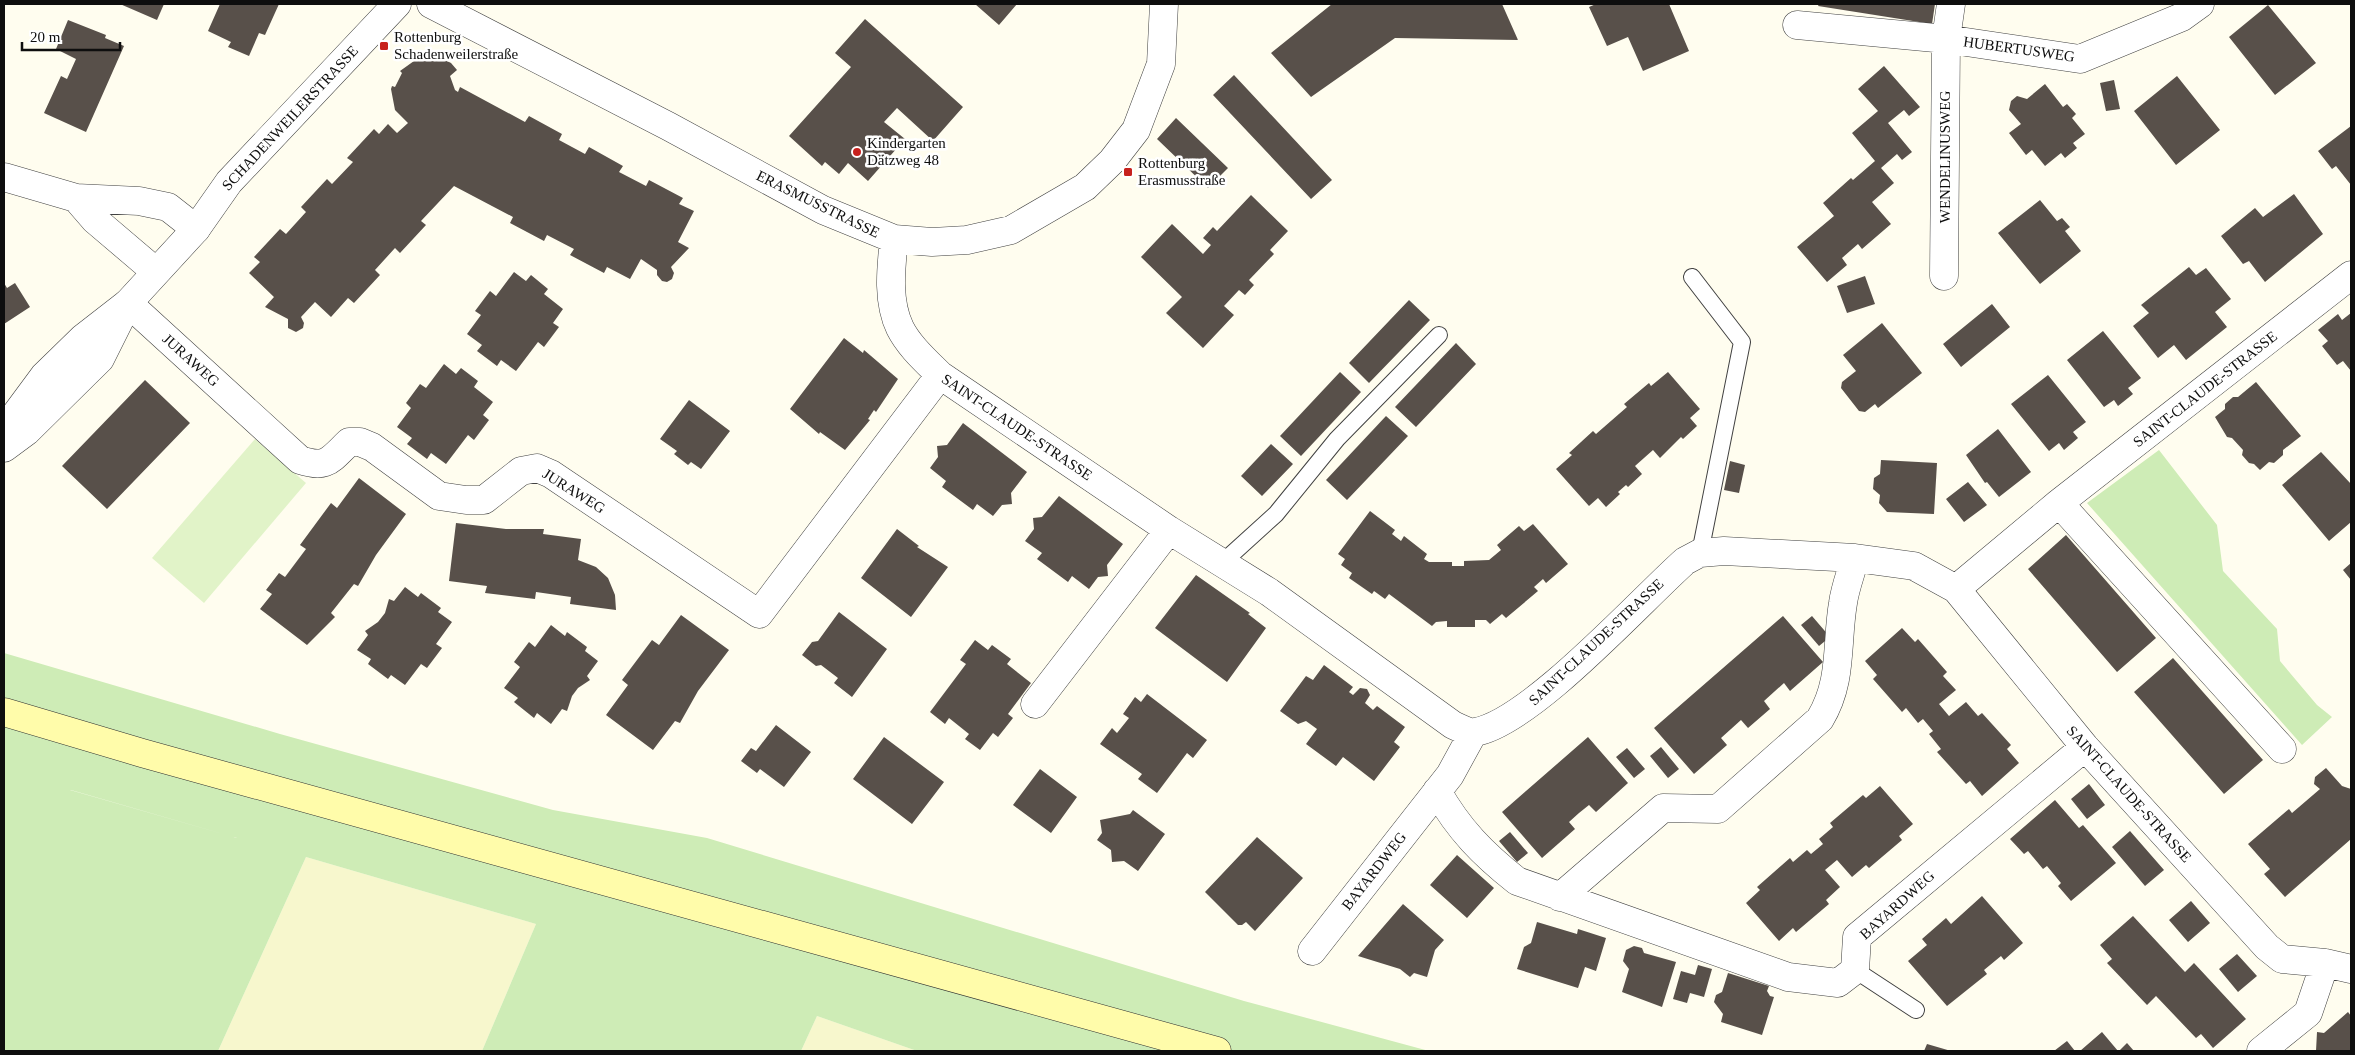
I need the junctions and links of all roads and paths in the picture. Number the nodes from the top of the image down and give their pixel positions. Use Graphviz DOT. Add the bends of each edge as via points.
graph roads {
  1 [pos="397,4"];
  2 [pos="431,4"];
  3 [pos="1164,4"];
  4 [pos="1951,4"];
  5 [pos="2200,4"];
  6 [pos="1797,25"];
  7 [pos="1946,39"];
  8 [pos="4,177"];
  9 [pos="76,198"];
  10 [pos="196,229"];
  11 [pos="894,240"];
  12 [pos="155,271"];
  13 [pos="2351,275"];
  14 [pos="1692,276"];
  15 [pos="1944,276"];
  16 [pos="128,303"];
  17 [pos="1440,335"];
  18 [pos="940,376"];
  19 [pos="4,430"];
  20 [pos="4,448"];
  21 [pos="2059,503"];
  22 [pos="1169,530"];
  23 [pos="1700,553"];
  24 [pos="1855,558"];
  25 [pos="1222,562"];
  26 [pos="1956,589"];
  27 [pos="1035,704"];
  28 [pos="4,712"];
  29 [pos="1473,733"];
  30 [pos="2085,747"];
  31 [pos="2282,749"];
  32 [pos="1437,792"];
  33 [pos="1560,897"];
  34 [pos="1312,951"];
  35 [pos="2338,966"];
  36 [pos="1855,970"];
  37 [pos="1916,1010"];
  38 [pos="1217,1051"];
  39 [pos="2261,1051"];
  1 -- 10 [label="street, SCHADENWEILERSTRASSE" via="228,182"];
  2 -- 11 [label="street, ERASMUSSTRASSE" via="823,210"];
  3 -- 11 [label="street, ERASMUSSTRASSE" via="1161,64 1136,130 1112,161 1085,187 1011,230 968,240"];
  4 -- 7 [label="street, WENDELINUSWEG"];
  5 -- 7 [label="street, HUBERTUSWEG" via="2182,17 2080,59"];
  6 -- 7 [label="street"];
  7 -- 15 [label="street, WENDELINUSWEG"];
  8 -- 9 [label="street"];
  9 -- 10 [label="street" via="168,207"];
  9 -- 12 [label="street" via="95,220"];
  10 -- 12 [label="street, SCHADENWEILERSTRASSE"];
  11 -- 18 [label="street, SAINT-CLAUDE-STRASSE" via="892,300 900,327 913,347"];
  12 -- 16 [label="street, SCHADENWEILERSTRASSE"];
  13 -- 21 [label="street, SAINT-CLAUDE-STRASSE"];
  14 -- 23 [label="lane" via="1742,342"];
  16 -- 18 [label="street, JURAWEG" via="300,460 316,465 328,462 349,442 360,442 372,447 439,496 466,500 484,500 521,471 537,468 759,614"];
  16 -- 19 [label="street, SCHADENWEILERSTRASSE" via="83,338 44,376"];
  16 -- 20 [label="street, SCHADENWEILERSTRASSE" via="100,359 27,431"];
  17 -- 25 [label="lane" via="1337,439 1276,514"];
  18 -- 22 [label="street, SAINT-CLAUDE-STRASSE"];
  21 -- 26 [label="street, SAINT-CLAUDE-STRASSE"];
  21 -- 31 [label="street"];
  22 -- 25 [label="street, SAINT-CLAUDE-STRASSE"];
  22 -- 27 [label="street"];
  23 -- 24 [label="street, SAINT-CLAUDE-STRASSE" via="1767,552"];
  23 -- 29 [label="street, SAINT-CLAUDE-STRASSE" via="1685,561 1519,713"];
  24 -- 26 [label="street, SAINT-CLAUDE-STRASSE" via="1914,566"];
  24 -- 33 [label="street" via="1843,603 1831,701 1820,719 1718,808 1664,808"];
  25 -- 29 [label="street, SAINT-CLAUDE-STRASSE" via="1454,725"];
  26 -- 30 [label="street, SAINT-CLAUDE-STRASSE"];
  28 -- 38 [label="main road"];
  29 -- 32 [label="street, BAYARDWEG"];
  30 -- 35 [label="street, SAINT-CLAUDE-STRASSE" via="2267,947 2282,959"];
  30 -- 36 [label="street, BAYARDWEG" via="1857,937"];
  32 -- 33 [label="street" via="1452,818 1484,854 1517,881"];
  32 -- 34 [label="street, BAYARDWEG"];
  33 -- 36 [label="street" via="1788,977 1838,982"];
  35 -- 39 [label="street, SAINT-CLAUDE-STRASSE" via="2308,1013"];
  36 -- 37 [label="lane"];
}
